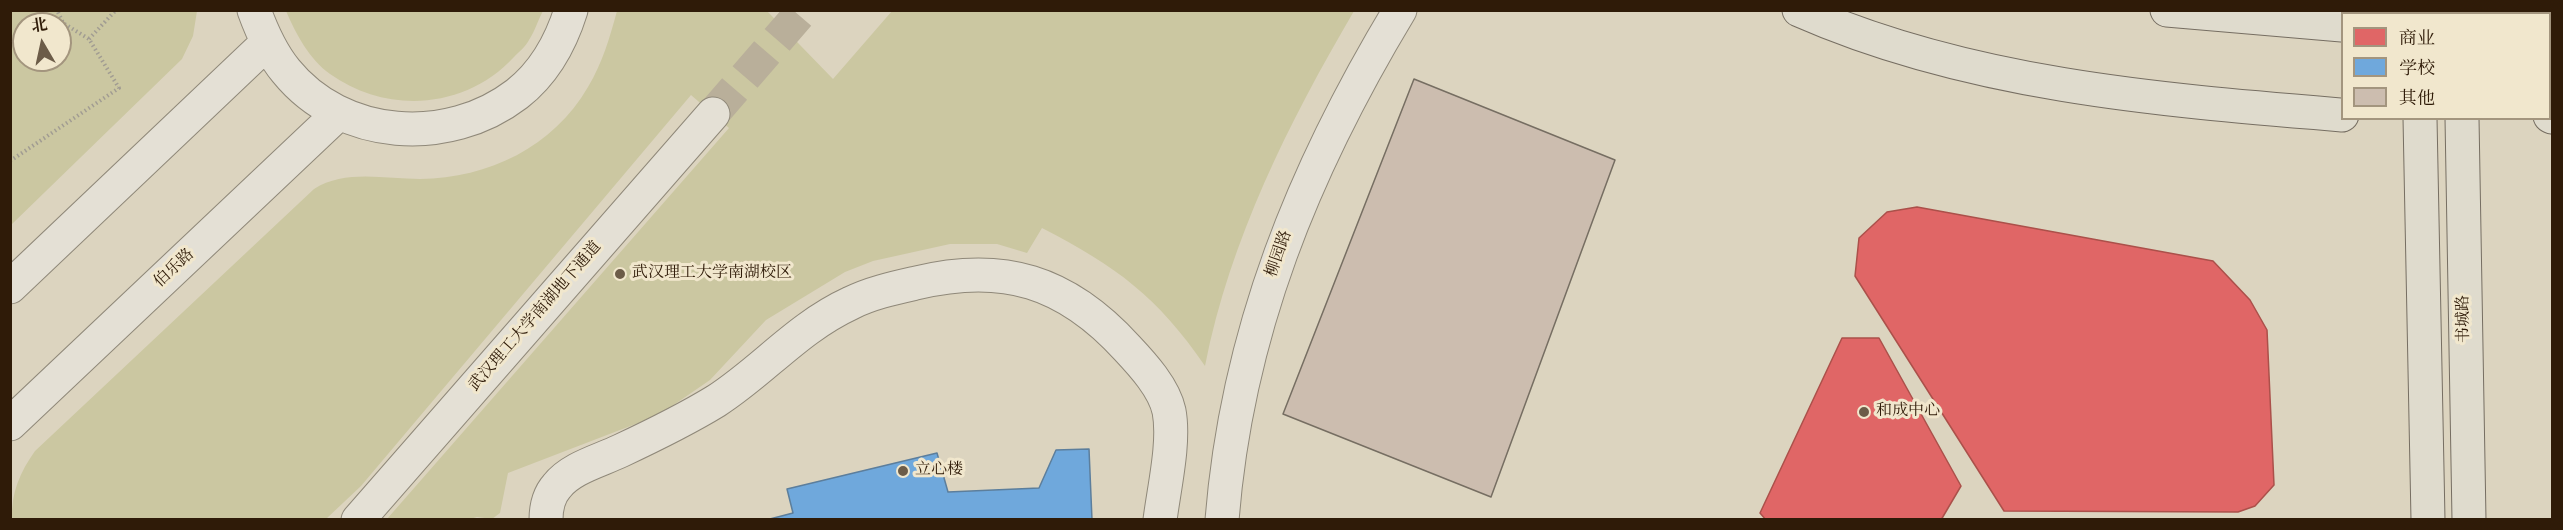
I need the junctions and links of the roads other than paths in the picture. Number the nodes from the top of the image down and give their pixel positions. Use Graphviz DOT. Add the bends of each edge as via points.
graph roads {
  1 [pos="254,10"];
  2 [pos="571,10"];
  3 [pos="1400,10"];
  4 [pos="1798,10"];
  5 [pos="2167,10"];
  6 [pos="2341,25"];
  7 [pos="267,43"];
  8 [pos="339,113"];
  9 [pos="713,114"];
  10 [pos="2341,115"];
  11 [pos="2420,120"];
  12 [pos="2462,120"];
  13 [pos="10,287"];
  14 [pos="10,424"];
  15 [pos="546,513"];
  16 [pos="358,519"];
  17 [pos="1160,519"];
  18 [pos="1222,519"];
  19 [pos="2428,519"];
  20 [pos="2469,519"];
  1 -- 7 [label="street"];
  2 -- 8 [label="street" via="564,34 544,66 518,93 485,113 450,126 412,130 375,126"];
  3 -- 18 [label="street, 柳园路" via="1356,83 1292,218 1264,298 1235,418"];
  4 -- 10 [label="main road" via="1896,46 1992,71 2170,99"];
  5 -- 6 [label="main road"];
  7 -- 8 [label="street" via="310,95"];
  7 -- 13 [label="street"];
  8 -- 14 [label="street, 伯乐路"];
  9 -- 16 [label="street, 武汉理工大学南湖地下通道"];
  11 -- 19 [label="main road"];
  12 -- 20 [label="main road, 书城路"];
  15 -- 17 [label="street" via="552,493 566,477 718,400 815,321 885,290 938,277 979,274 1014,276 1062,294 1106,327 1140,363 1165,397 1169,412"];
}
